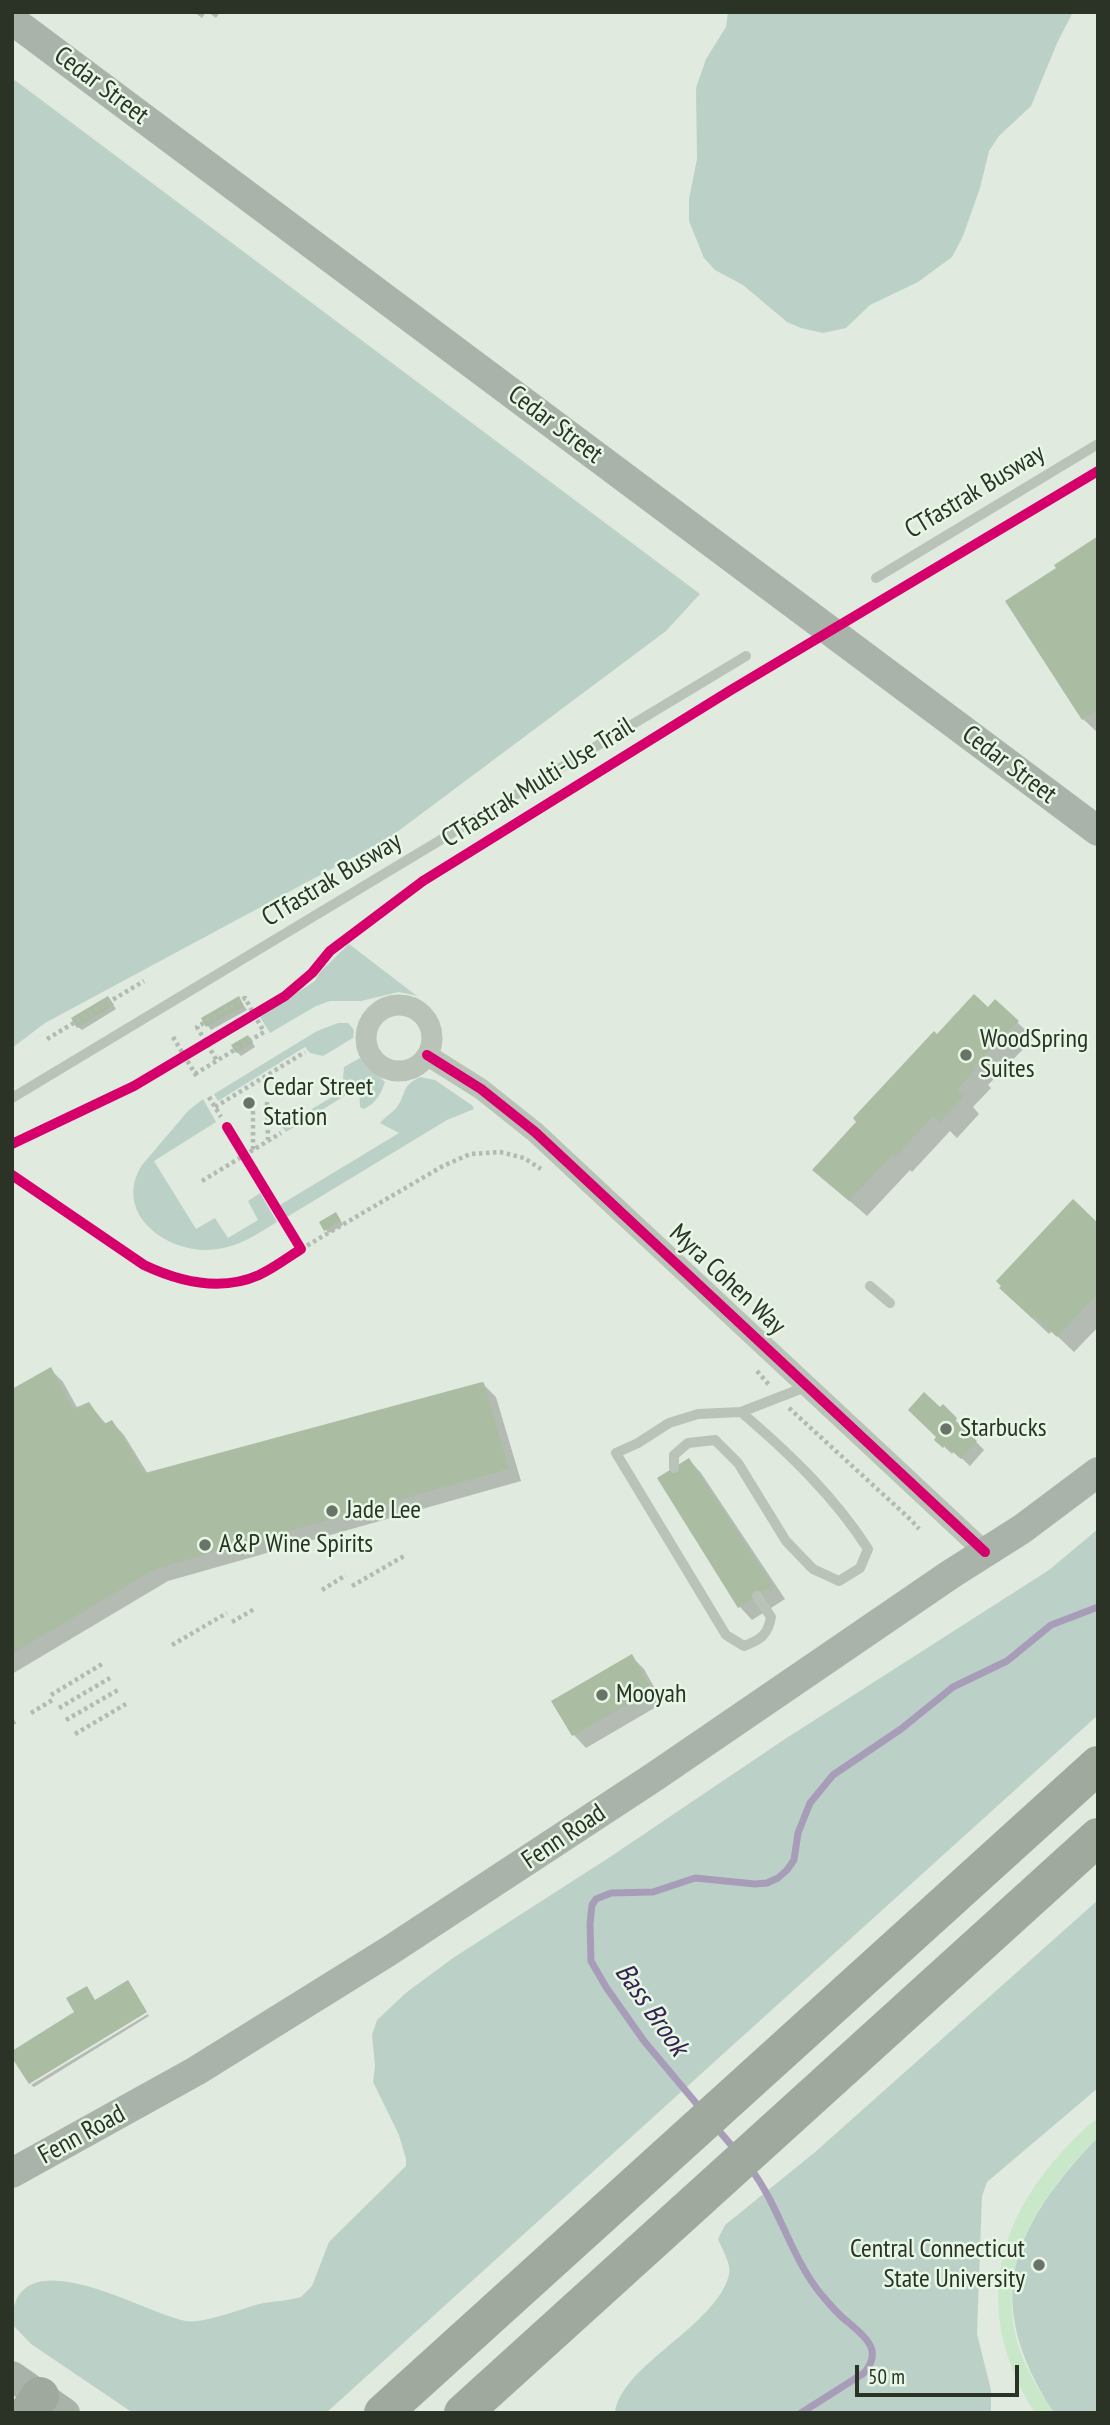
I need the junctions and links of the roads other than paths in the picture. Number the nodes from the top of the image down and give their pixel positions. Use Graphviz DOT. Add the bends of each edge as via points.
graph roads {
  1 [pos="12,20"];
  2 [pos="1098,444"];
  3 [pos="876,579"];
  4 [pos="746,656"];
  5 [pos="1098,831"];
  6 [pos="427,1055"];
  7 [pos="12,1098"];
  8 [pos="870,1286"];
  9 [pos="890,1303"];
  10 [pos="808,1386"];
  11 [pos="741,1412"];
  12 [pos="674,1468"];
  13 [pos="1098,1472"];
  14 [pos="985,1552"];
  15 [pos="757,1596"];
  16 [pos="1098,1765"];
  17 [pos="1098,1837"];
  18 [pos="12,2173"];
  19 [pos="383,2413"];
  20 [pos="463,2413"];
  1 -- 5 [label="main road, Cedar Street"];
  2 -- 3 [label="lane, CTfastrak Busway"];
  4 -- 7 [label="lane, CTfastrak Busway"];
  6 -- 10 [label="street, Myra Cohen Way" via="481,1089 535,1132"];
  8 -- 9 [label="lane"];
  10 -- 11 [label="lane"];
  10 -- 14 [label="street, Myra Cohen Way"];
  11 -- 12 [label="lane" via="816,1481 854,1527 868,1549 860,1568 839,1581 813,1569 786,1541 738,1463 715,1440 688,1443 674,1455"];
  11 -- 15 [label="lane" via="698,1414 669,1423 616,1453 726,1635 744,1646 760,1640 769,1629 771,1618"];
  13 -- 14 [label="main road, Fenn Road"];
  14 -- 18 [label="main road, Fenn Road" via="389,1951 196,2071"];
  16 -- 19 [label="highway"];
  17 -- 20 [label="highway"];
}
